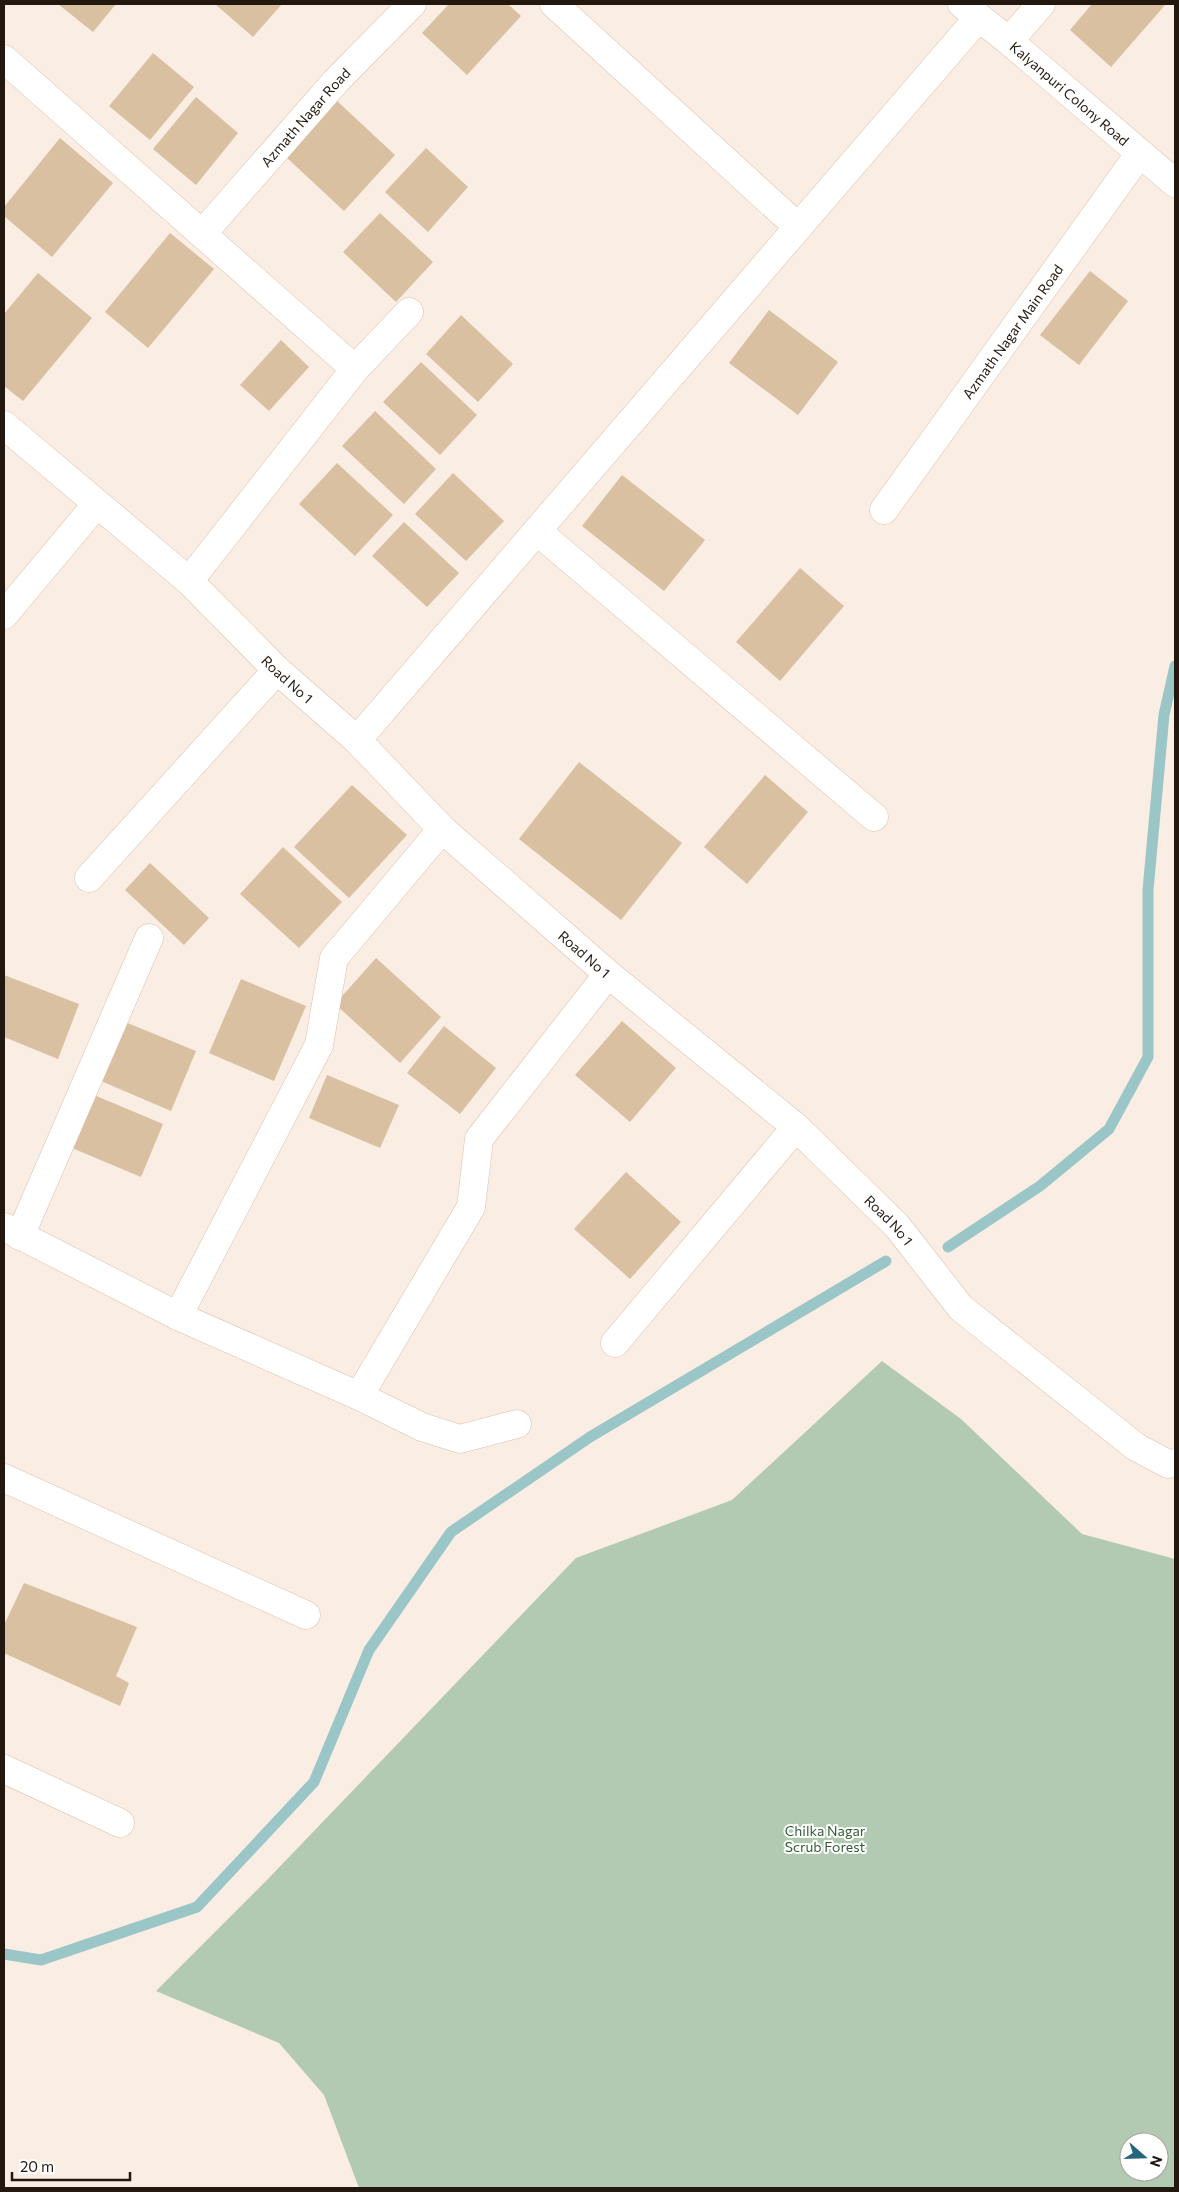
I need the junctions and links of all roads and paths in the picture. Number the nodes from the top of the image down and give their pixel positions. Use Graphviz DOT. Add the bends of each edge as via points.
graph roads {
  1 [pos="412,4"];
  2 [pos="554,4"];
  3 [pos="1041,4"];
  4 [pos="970,10"];
  5 [pos="1009,41"];
  6 [pos="4,59"];
  7 [pos="1140,153"];
  8 [pos="1175,184"];
  9 [pos="798,227"];
  10 [pos="202,234"];
  11 [pos="409,312"];
  12 [pos="355,369"];
  13 [pos="4,425"];
  14 [pos="96,505"];
  15 [pos="884,510"];
  16 [pos="537,531"];
  17 [pos="189,581"];
  18 [pos="4,615"];
  19 [pos="277,670"];
  20 [pos="358,740"];
  21 [pos="874,816"];
  22 [pos="442,829"];
  23 [pos="89,878"];
  24 [pos="149,938"];
  25 [pos="608,974"];
  26 [pos="796,1127"];
  27 [pos="12,1231"];
  28 [pos="178,1316"];
  29 [pos="615,1343"];
  30 [pos="359,1396"];
  31 [pos="517,1424"];
  32 [pos="1175,1463"];
  33 [pos="4,1478"];
  34 [pos="306,1615"];
  35 [pos="4,1769"];
  36 [pos="120,1823"];
  1 -- 10 [label="street, Azmath Nagar Road" via="336,81"];
  2 -- 9 [label="street"];
  3 -- 5 [label="street"];
  4 -- 5 [label="street, Kalyanpuri Colony Road"];
  4 -- 9 [label="street"];
  5 -- 7 [label="street, Kalyanpuri Colony Road"];
  6 -- 10 [label="street"];
  7 -- 8 [label="street, Kalyanpuri Colony Road"];
  7 -- 15 [label="street, Azmath Nagar Main Road"];
  9 -- 16 [label="street"];
  10 -- 12 [label="street"];
  11 -- 12 [label="street"];
  12 -- 17 [label="street"];
  13 -- 14 [label="street, Road No 1"];
  14 -- 17 [label="street, Road No 1"];
  14 -- 18 [label="street"];
  16 -- 20 [label="street"];
  16 -- 21 [label="street"];
  17 -- 19 [label="street, Road No 1"];
  19 -- 20 [label="street, Road No 1"];
  19 -- 23 [label="street"];
  20 -- 22 [label="street, Road No 1"];
  22 -- 25 [label="street, Road No 1"];
  22 -- 28 [label="street" via="334,958 319,1045"];
  24 -- 27 [label="street"];
  25 -- 26 [label="street, Road No 1"];
  25 -- 30 [label="street" via="479,1139 471,1207"];
  26 -- 29 [label="street"];
  26 -- 32 [label="street, Road No 1" via="897,1226 961,1308 1136,1447 1168,1464"];
  27 -- 28 [label="street"];
  28 -- 30 [label="street"];
  30 -- 31 [label="street" via="422,1427 460,1439"];
  33 -- 34 [label="street"];
  35 -- 36 [label="street"];
}
